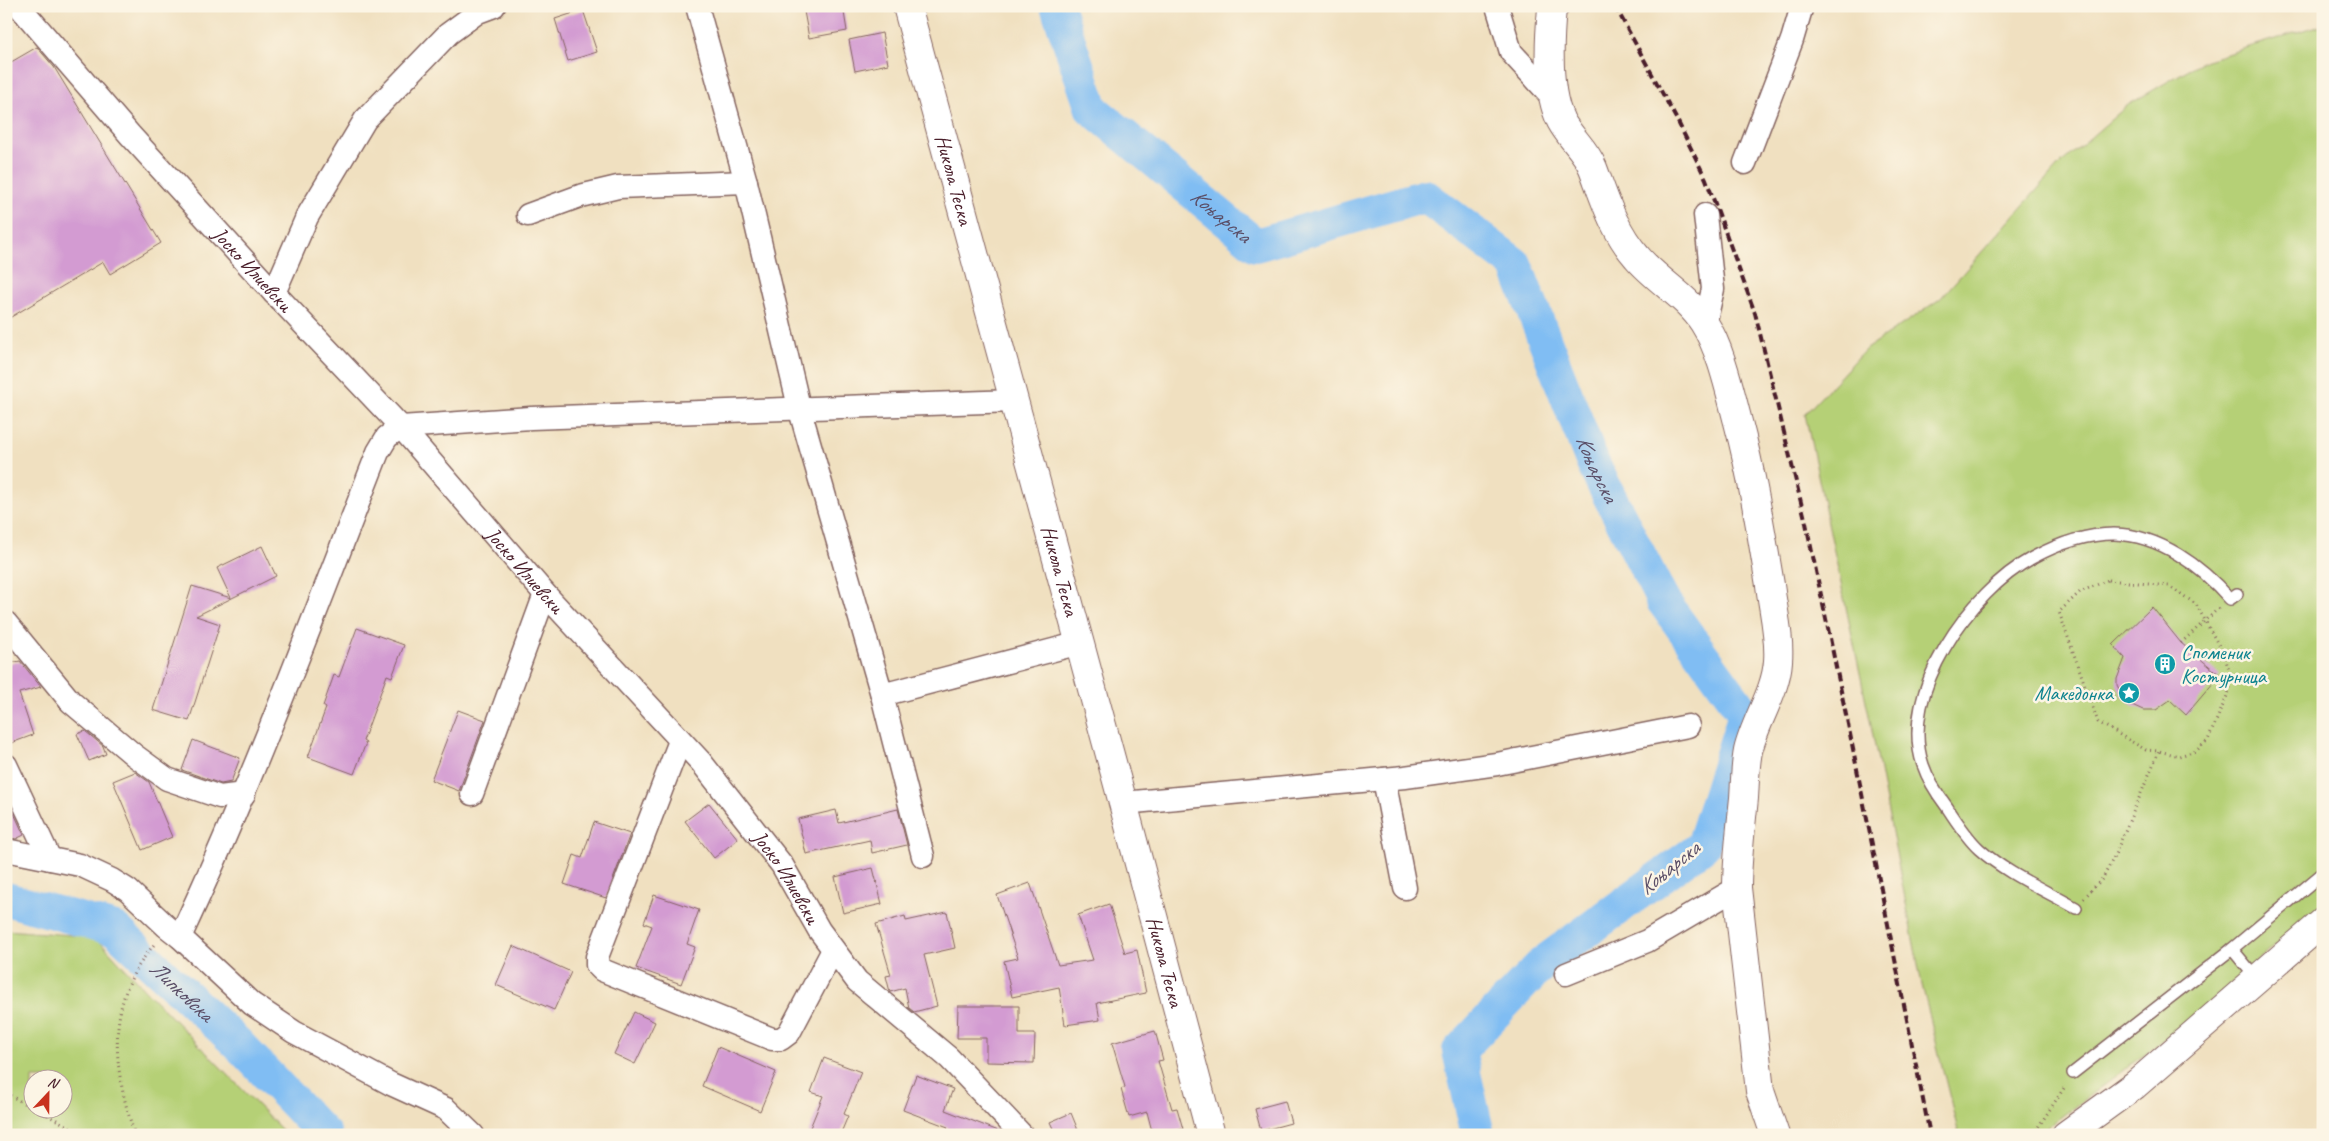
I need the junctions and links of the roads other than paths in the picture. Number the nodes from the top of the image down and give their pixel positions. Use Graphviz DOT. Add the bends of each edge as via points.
graph roads {
  1 [pos="19,6"];
  2 [pos="494,6"];
  3 [pos="697,6"];
  4 [pos="907,6"];
  5 [pos="1496,6"];
  6 [pos="1555,6"];
  7 [pos="1801,7"];
  8 [pos="1554,99"];
  9 [pos="1745,163"];
  10 [pos="746,182"];
  11 [pos="528,215"];
  12 [pos="1705,215"];
  13 [pos="274,293"];
  14 [pos="1705,324"];
  15 [pos="1014,401"];
  16 [pos="799,407"];
  17 [pos="401,427"];
  18 [pos="545,594"];
  19 [pos="2233,596"];
  20 [pos="6,623"];
  21 [pos="1080,644"];
  22 [pos="882,695"];
  23 [pos="1688,726"];
  24 [pos="680,741"];
  25 [pos="6,765"];
  26 [pos="1384,779"];
  27 [pos="244,794"];
  28 [pos="472,794"];
  29 [pos="1124,803"];
  30 [pos="6,850"];
  31 [pos="923,856"];
  32 [pos="50,859"];
  33 [pos="2323,873"];
  34 [pos="1405,888"];
  35 [pos="1737,888"];
  36 [pos="2076,908"];
  37 [pos="2323,922"];
  38 [pos="180,936"];
  39 [pos="2232,949"];
  40 [pos="833,950"];
  41 [pos="1566,974"];
  42 [pos="2257,979"];
  43 [pos="2074,1073"];
  44 [pos="473,1135"];
  45 [pos="1022,1135"];
  46 [pos="1211,1135"];
  47 [pos="1775,1135"];
  48 [pos="2066,1135"];
  1 -- 13 [label="street, Јоско Илиевски" via="130,135"];
  2 -- 13 [label="street" via="478,12 448,34 365,120 307,217"];
  3 -- 10 [label="street"];
  4 -- 15 [label="street, Никола Теска"];
  5 -- 8 [label="street" via="1511,52"];
  6 -- 8 [label="street" via="1552,8 1549,35"];
  7 -- 9 [label="street"];
  8 -- 14 [label="street" via="1562,121 1584,150 1603,200 1623,238 1652,274"];
  10 -- 11 [label="street" via="618,187 580,196"];
  10 -- 16 [label="street"];
  12 -- 14 [label="street" via="1712,289"];
  13 -- 17 [label="street, Јоско Илиевски"];
  14 -- 35 [label="street" via="1715,343 1738,423 1766,560 1778,659 1774,681 1748,751"];
  15 -- 16 [label="street"];
  15 -- 21 [label="street, Никола Теска"];
  16 -- 17 [label="street" via="477,420"];
  16 -- 22 [label="street"];
  17 -- 18 [label="street, Јоско Илиевски"];
  17 -- 27 [label="street" via="386,437 378,452"];
  18 -- 24 [label="street, Јоско Илиевски"];
  18 -- 28 [label="street"];
  19 -- 36 [label="lane" via="2196,566 2145,540 2115,534 2083,538 2031,558 2011,572 1981,601 1945,645 1920,707 1918,734 1922,764 1939,796 1978,848 2005,868"];
  20 -- 27 [label="street" via="71,702 167,780 220,797"];
  21 -- 22 [label="street"];
  21 -- 29 [label="street, Никола Теска"];
  22 -- 31 [label="street"];
  23 -- 26 [label="street" via="1497,764"];
  24 -- 40 [label="street, Јоско Илиевски" via="701,762 773,852"];
  24 -- 40 [label="street" via="597,957 597,965 602,970 772,1039 781,1039 788,1034"];
  25 -- 32 [label="street"];
  26 -- 29 [label="street"];
  26 -- 34 [label="street"];
  27 -- 38 [label="street"];
  29 -- 46 [label="street, Никола Теска"];
  30 -- 32 [label="street"];
  32 -- 38 [label="street" via="80,865 112,880"];
  33 -- 39 [label="lane"];
  35 -- 41 [label="street" via="1647,941"];
  35 -- 47 [label="street" via="1760,1091"];
  37 -- 42 [label="street"];
  38 -- 44 [label="street" via="252,1004 294,1032 391,1084 446,1109"];
  39 -- 42 [label="lane"];
  39 -- 43 [label="lane"];
  40 -- 45 [label="street, Јоско Илиевски" via="856,981 949,1058"];
  42 -- 48 [label="street" via="2134,1085"];
}
